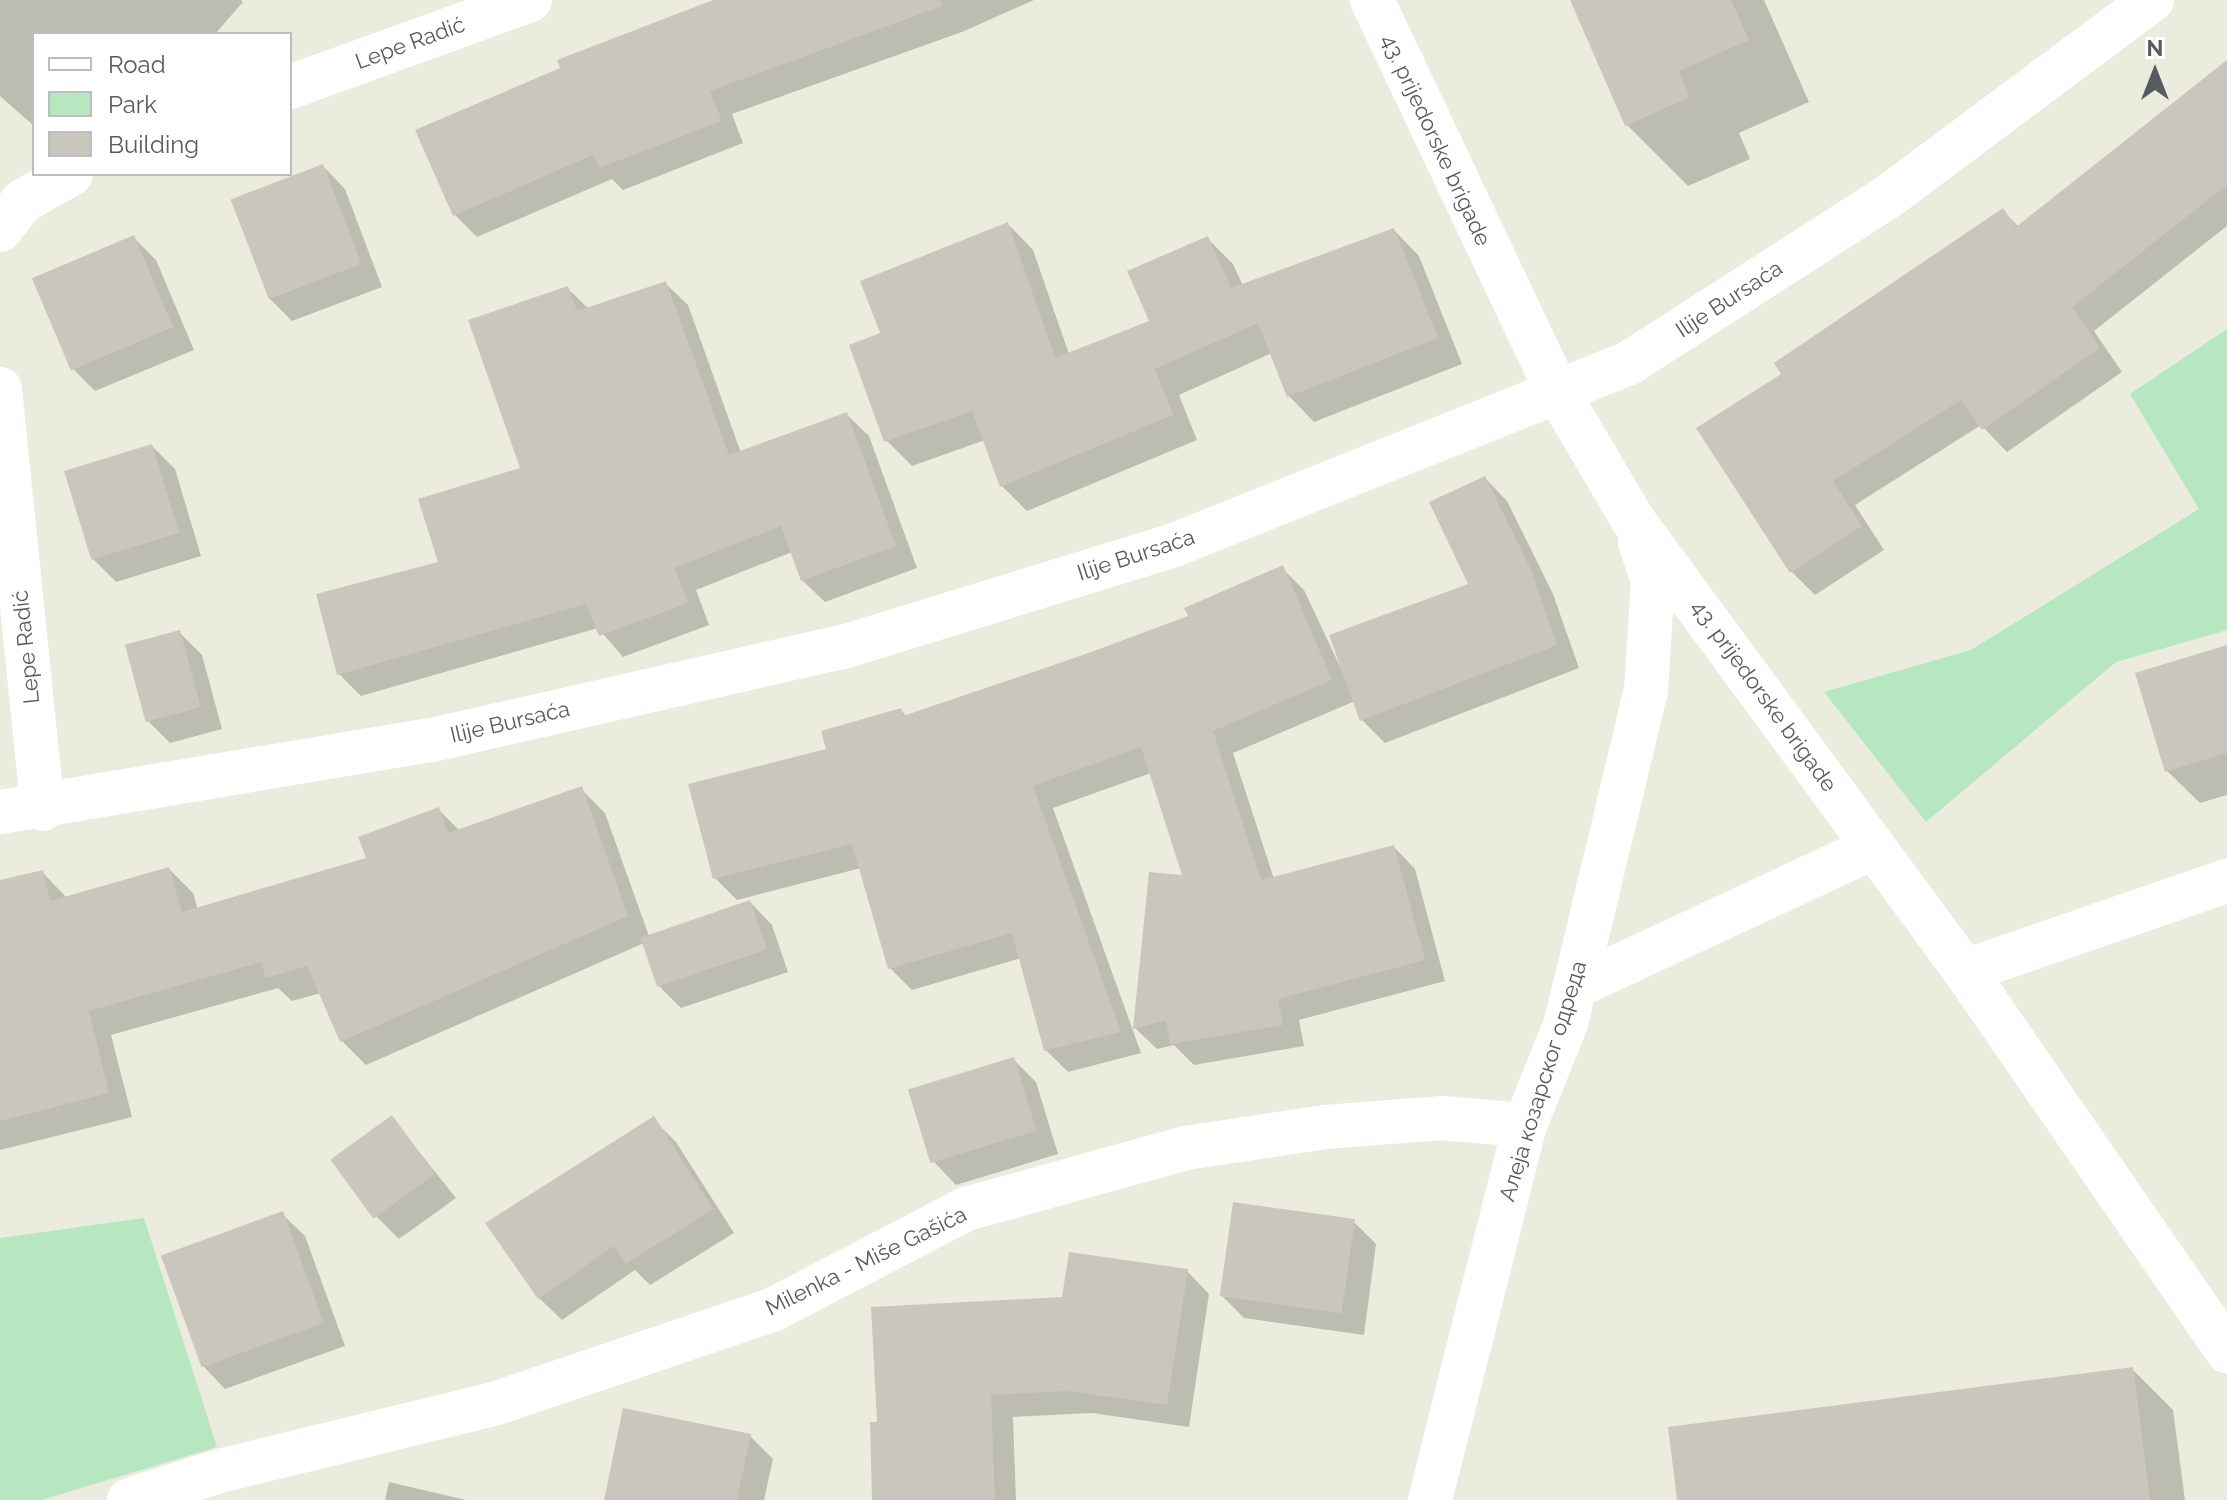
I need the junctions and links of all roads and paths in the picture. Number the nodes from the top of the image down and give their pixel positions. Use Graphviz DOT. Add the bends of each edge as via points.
graph roads {
  1 [pos="530,0"];
  2 [pos="1372,0"];
  3 [pos="2152,0"];
  4 [pos="292,86"];
  5 [pos="67,176"];
  6 [pos="0,230"];
  7 [pos="0,389"];
  8 [pos="1557,391"];
  9 [pos="1633,520"];
  10 [pos="43,809"];
  11 [pos="0,812"];
  12 [pos="1874,847"];
  13 [pos="2227,881"];
  14 [pos="1965,971"];
  15 [pos="1574,987"];
  16 [pos="1525,1125"];
  17 [pos="2227,1351"];
  18 [pos="129,1500"];
  19 [pos="1430,1500"];
  1 -- 4 [label="street, Lepe Radić"];
  2 -- 8 [label="street, 43. prijedorske brigade"];
  3 -- 8 [label="street, Ilije Bursaća" via="1889,196 1629,363"];
  5 -- 6 [label="street" via="23,201"];
  7 -- 10 [label="street, Lepe Radić"];
  8 -- 9 [label="street, 43. prijedorske brigade"];
  8 -- 10 [label="street, Ilije Bursaća" via="1174,545 843,647 432,740"];
  9 -- 12 [label="street, 43. prijedorske brigade"];
  9 -- 15 [label="street, Алеја козарског одреда" via="1653,581 1646,691"];
  10 -- 11 [label="street, Ilije Bursaća"];
  12 -- 14 [label="street, 43. prijedorske brigade"];
  12 -- 15 [label="street"];
  13 -- 14 [label="street"];
  14 -- 17 [label="street, 43. prijedorske brigade"];
  15 -- 16 [label="street, Алеја козарског одреда" via="1566,1023"];
  16 -- 18 [label="street, Milenka - Miše Gašića" via="1427,1119 1325,1127 1186,1148 966,1209 774,1309 497,1403 220,1471"];
  16 -- 19 [label="street, Алеја козарског одреда"];
}
